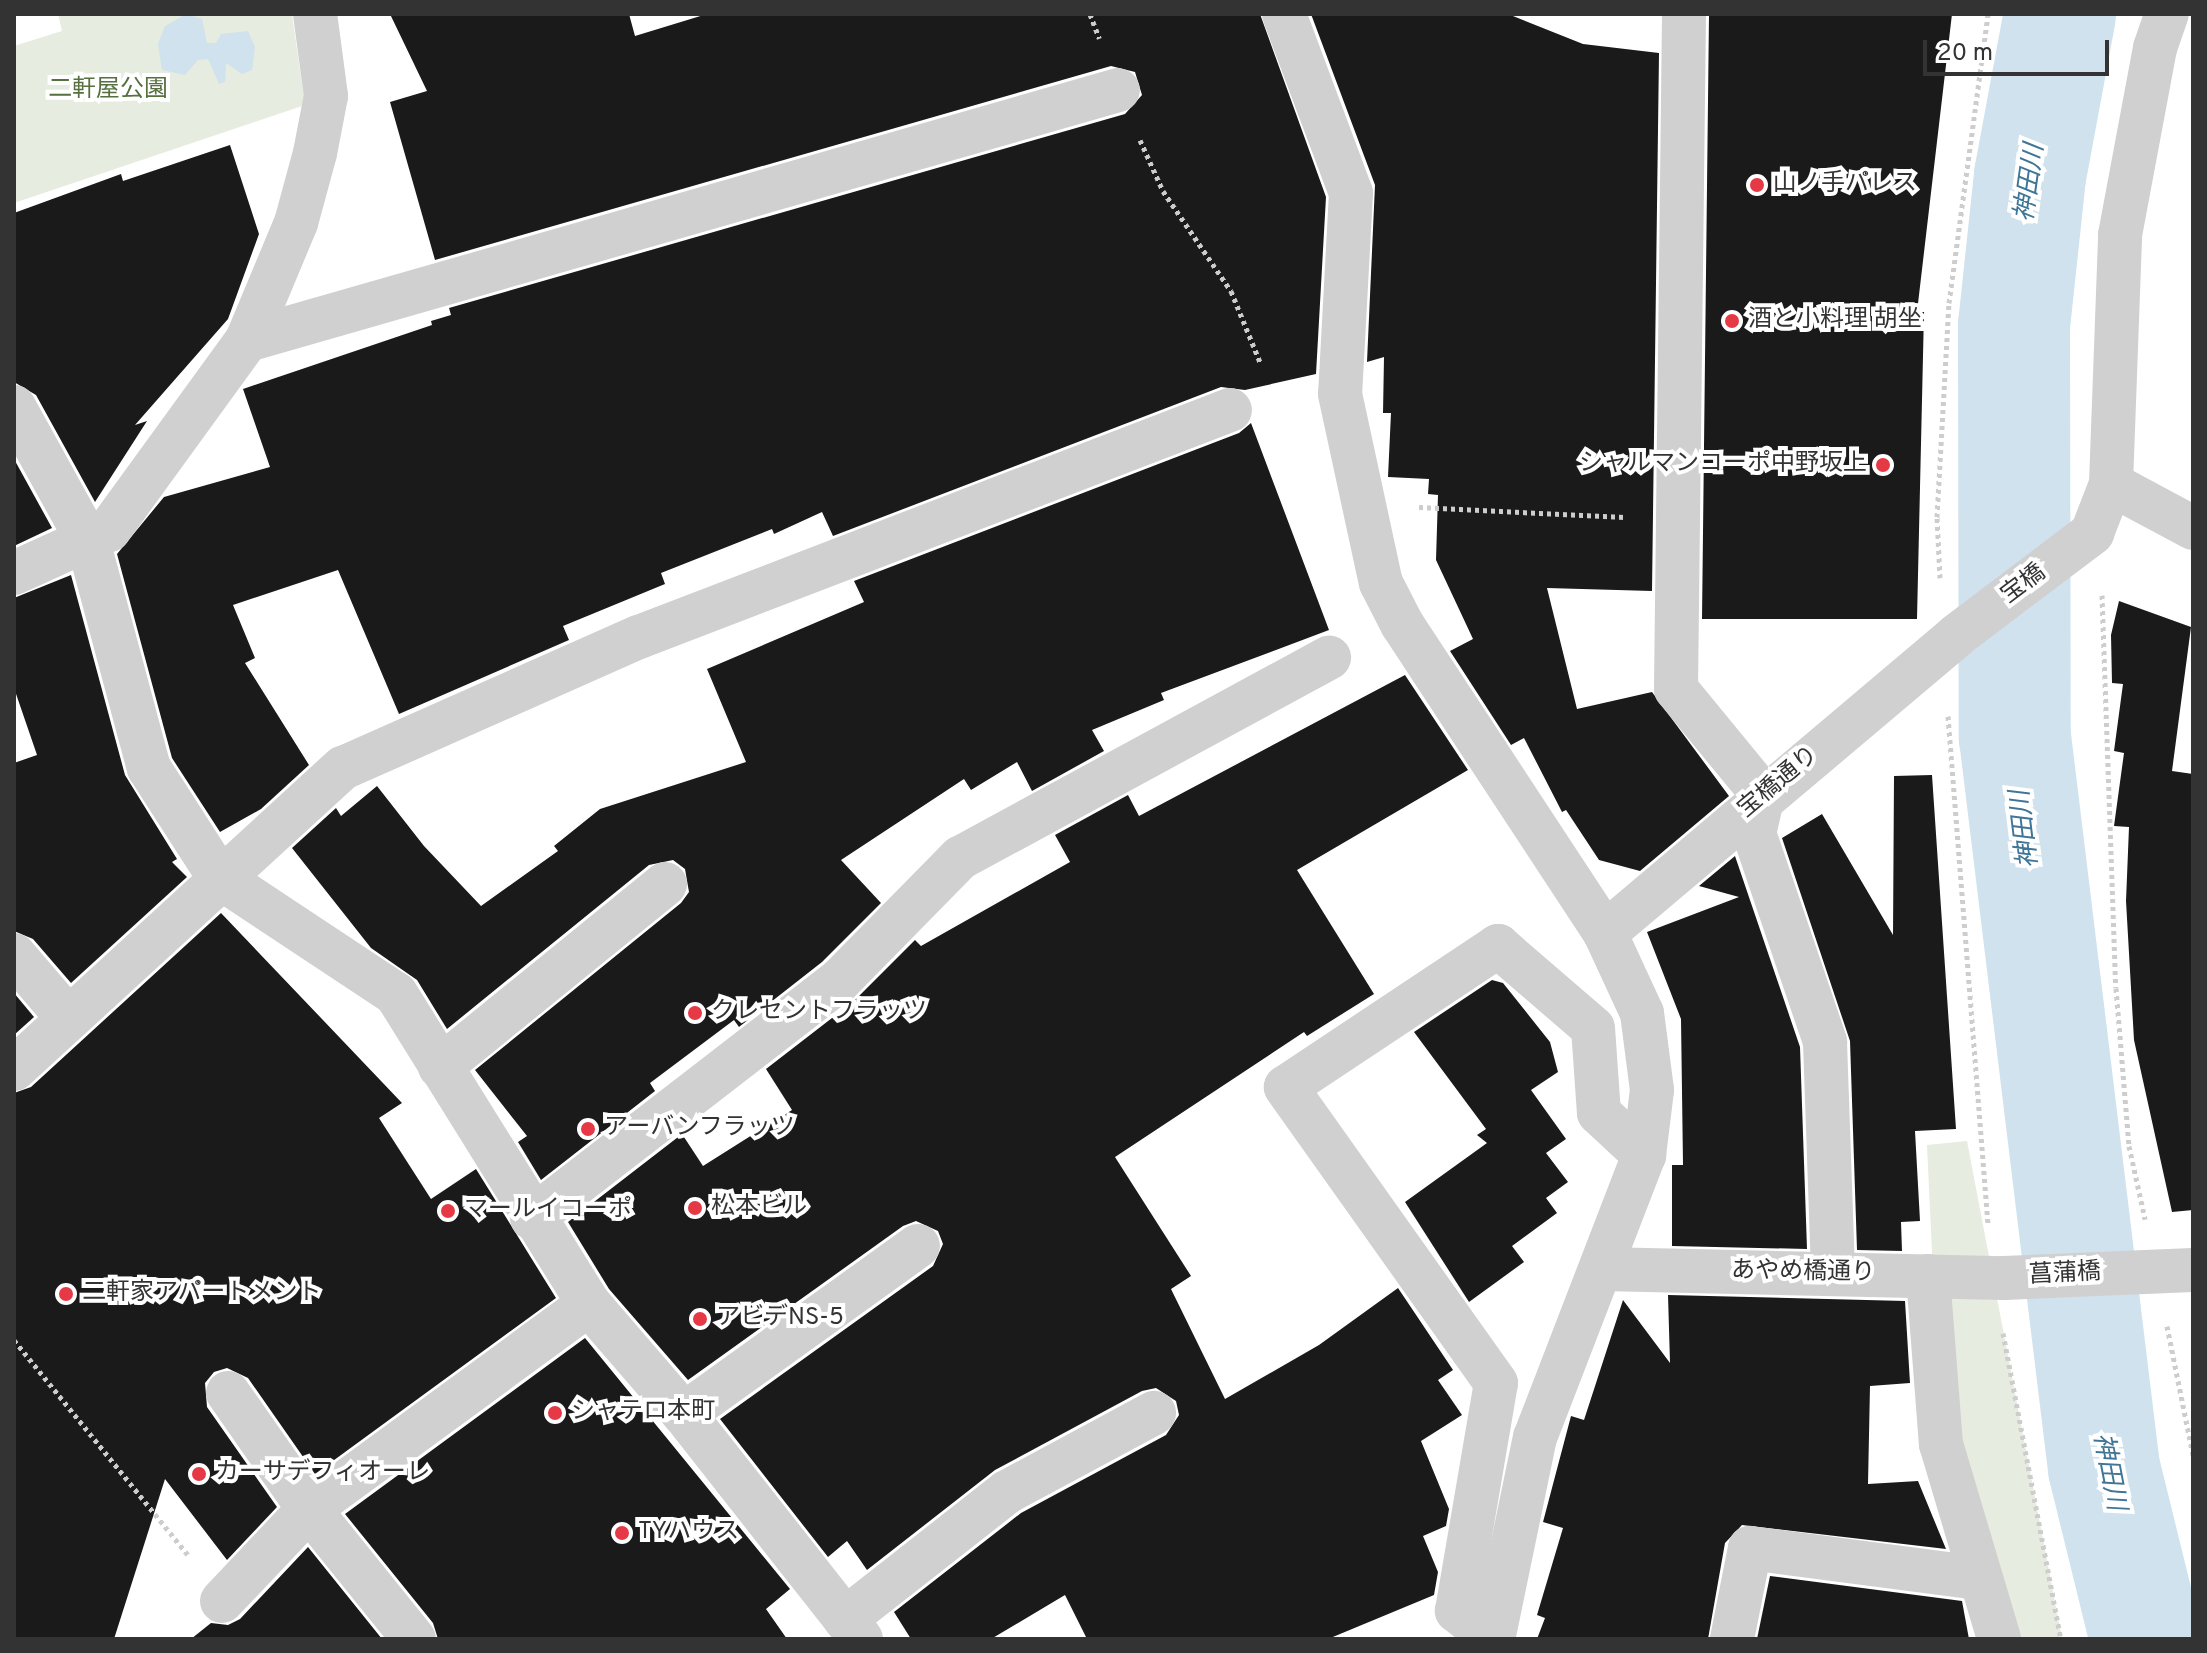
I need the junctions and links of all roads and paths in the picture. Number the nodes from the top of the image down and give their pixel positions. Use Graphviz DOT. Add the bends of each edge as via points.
graph roads {
  1 [pos="315,14"];
  2 [pos="1090,14"];
  3 [pos="1284,14"];
  4 [pos="1684,14"];
  5 [pos="1988,14"];
  6 [pos="2167,14"];
  7 [pos="1118,90"];
  8 [pos="247,340"];
  9 [pos="1261,364"];
  10 [pos="14,407"];
  11 [pos="1230,410"];
  12 [pos="2111,484"];
  13 [pos="1364,504"];
  14 [pos="1678,519"];
  15 [pos="2193,528"];
  16 [pos="88,541"];
  17 [pos="14,573"];
  18 [pos="2102,586"];
  19 [pos="1950,642"];
  20 [pos="1329,658"];
  21 [pos="1763,795"];
  22 [pos="219,877"];
  23 [pos="665,884"];
  24 [pos="1605,933"];
  25 [pos="14,955"];
  26 [pos="67,1017"];
  27 [pos="440,1067"];
  28 [pos="14,1069"];
  29 [pos="1644,1155"];
  30 [pos="532,1218"];
  31 [pos="918,1246"];
  32 [pos="1602,1269"];
  33 [pos="2158,1271"];
  34 [pos="1833,1274"];
  35 [pos="1928,1276"];
  36 [pos="1998,1278"];
  37 [pos="589,1304"];
  38 [pos="14,1340"];
  39 [pos="228,1393"];
  40 [pos="1154,1413"];
  41 [pos="684,1414"];
  42 [pos="2193,1455"];
  43 [pos="309,1509"];
  44 [pos="1978,1578"];
  45 [pos="222,1601"];
  46 [pos="853,1629"];
  47 [pos="414,1639"];
  48 [pos="1493,1639"];
  49 [pos="1732,1639"];
  50 [pos="1999,1639"];
  51 [pos="2061,1639"];
  1 -- 8 [label="street" via="326,96 315,153 296,223"];
  2 -- 7 [label="path"];
  3 -- 13 [label="street" via="1351,193 1340,394"];
  4 -- 14 [label="street"];
  5 -- 19 [label="path" via="1949,303 1937,517"];
  6 -- 12 [label="street" via="2155,48 2120,235"];
  7 -- 8 [label="street"];
  7 -- 9 [label="path" via="1163,191 1231,291"];
  8 -- 16 [label="street" via="109,530"];
  10 -- 16 [label="street"];
  11 -- 22 [label="street" via="827,562 486,701 343,768"];
  12 -- 15 [label="street"];
  12 -- 19 [label="street, 宝橋" via="2092,533"];
  13 -- 14 [label="path"];
  13 -- 24 [label="street" via="1381,583 1402,624"];
  14 -- 21 [label="street" via="1676,689"];
  16 -- 17 [label="street"];
  16 -- 22 [label="street" via="149,768"];
  18 -- 33 [label="path" via="2118,1004 2129,1146"];
  19 -- 21 [label="street, 宝橋通り"];
  19 -- 36 [label="path"];
  20 -- 30 [label="street" via="960,858 839,981"];
  21 -- 24 [label="street, 宝橋通り"];
  21 -- 34 [label="street" via="1754,833 1825,1042"];
  22 -- 26 [label="street"];
  22 -- 27 [label="street" via="396,994"];
  23 -- 27 [label="street"];
  24 -- 29 [label="street" via="1642,1013 1652,1090"];
  25 -- 26 [label="street"];
  26 -- 28 [label="street"];
  27 -- 30 [label="street"];
  29 -- 32 [label="street"];
  29 -- 48 [label="street" via="1599,1113 1593,1028 1498,946 1286,1087 1496,1383 1457,1611"];
  30 -- 37 [label="street"];
  31 -- 41 [label="street"];
  32 -- 34 [label="street, あやめ橋通り"];
  32 -- 48 [label="street" via="1535,1437"];
  33 -- 36 [label="street, 菖蒲橋"];
  33 -- 42 [label="path"];
  34 -- 35 [label="street, あやめ橋通り"];
  35 -- 36 [label="street, あやめ橋通り"];
  35 -- 44 [label="street" via="1941,1444"];
  36 -- 51 [label="path"];
  37 -- 41 [label="street"];
  37 -- 43 [label="street"];
  38 -- 45 [label="path" via="162,1519"];
  39 -- 43 [label="street"];
  40 -- 46 [label="street" via="1007,1492"];
  41 -- 46 [label="street"];
  43 -- 45 [label="street"];
  43 -- 47 [label="street"];
  44 -- 49 [label="street" via="1750,1548"];
  44 -- 50 [label="street"];
}
